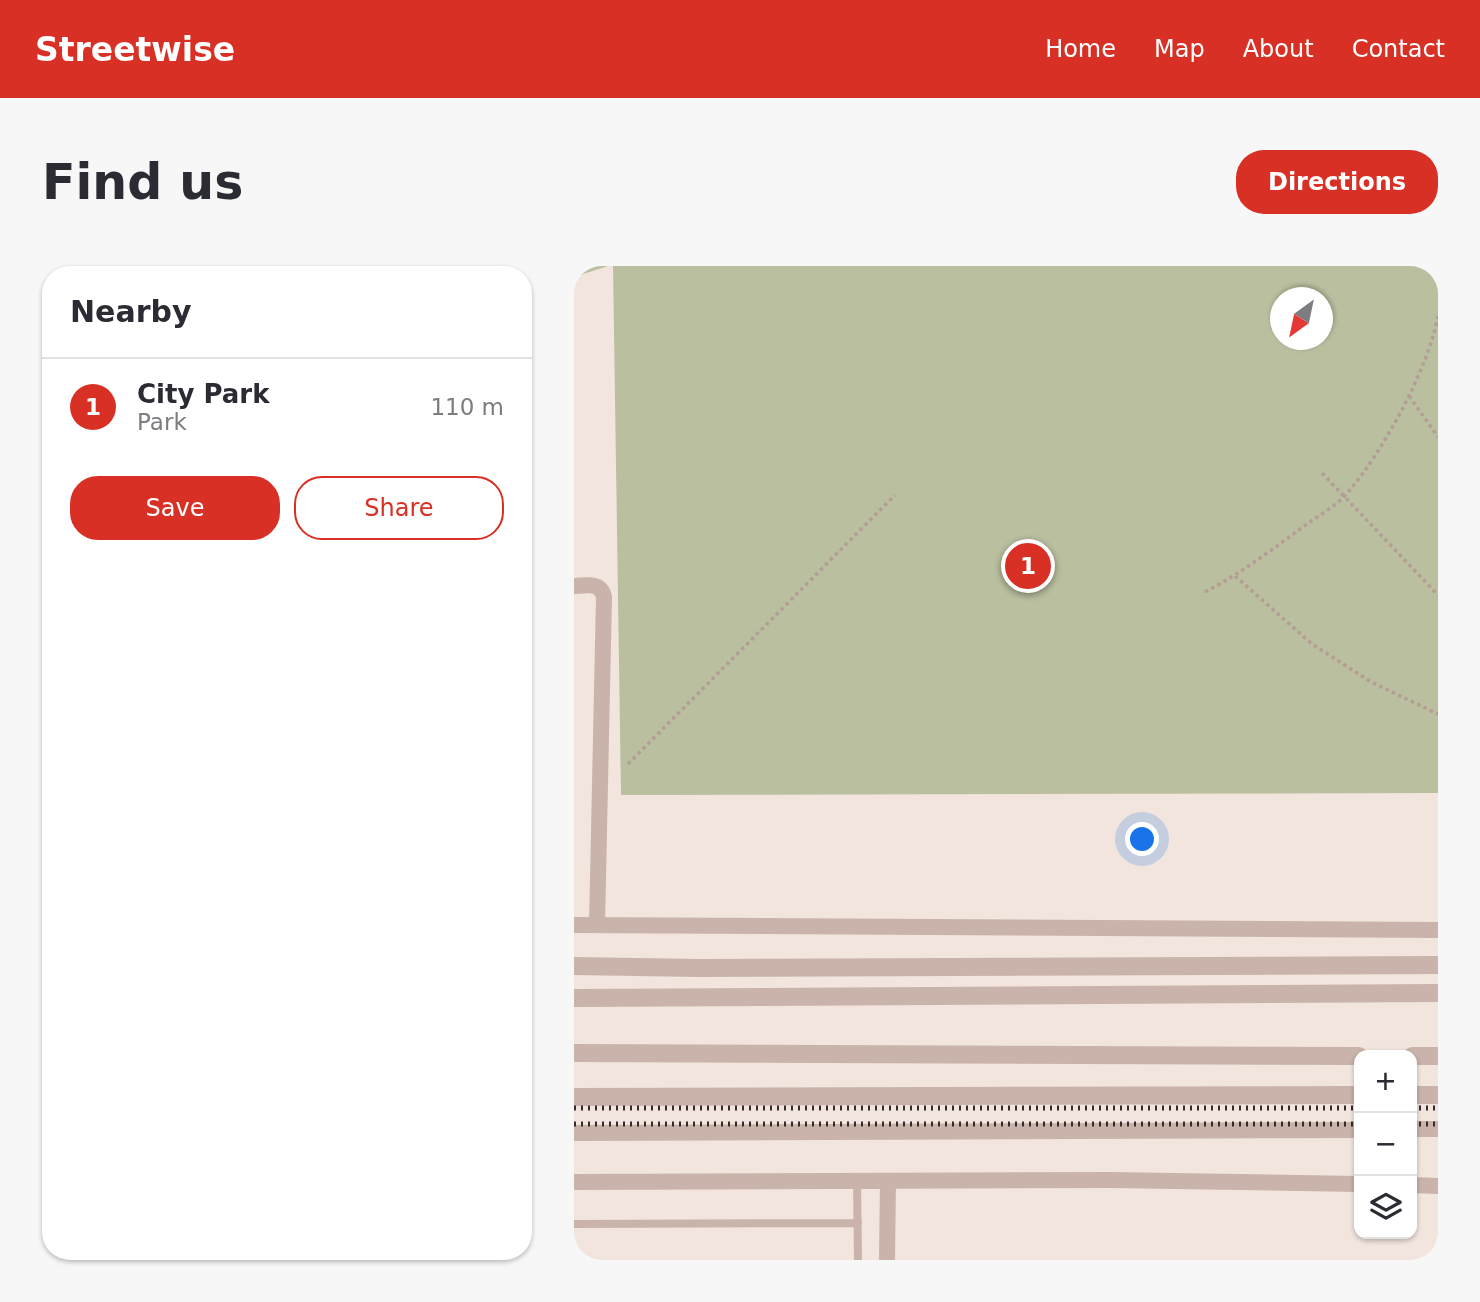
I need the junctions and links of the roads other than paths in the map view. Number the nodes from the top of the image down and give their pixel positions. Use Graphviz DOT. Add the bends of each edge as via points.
graph roads {
  1 [pos="574,586"];
  2 [pos="574,925"];
  3 [pos="597,925"];
  4 [pos="1438,930"];
  5 [pos="1438,965"];
  6 [pos="574,966"];
  7 [pos="1438,993"];
  8 [pos="574,998"];
  9 [pos="574,1052"];
  10 [pos="1354,1056"];
  11 [pos="1417,1056"];
  12 [pos="1438,1056"];
  13 [pos="1354,1096"];
  14 [pos="1417,1096"];
  15 [pos="1438,1096"];
  16 [pos="574,1097"];
  17 [pos="1417,1129"];
  18 [pos="1438,1129"];
  19 [pos="1354,1130"];
  20 [pos="574,1133"];
  21 [pos="857,1181"];
  22 [pos="888,1181"];
  23 [pos="574,1182"];
  24 [pos="1354,1184"];
  25 [pos="1417,1185"];
  26 [pos="1438,1186"];
  27 [pos="858,1223"];
  28 [pos="574,1224"];
  29 [pos="858,1260"];
  30 [pos="887,1260"];
  1 -- 3 [label="street" via="598,587 604,597"];
  2 -- 3 [label="street"];
  3 -- 4 [label="street"];
  5 -- 6 [label="street"];
  7 -- 8 [label="street"];
  9 -- 10 [label="street"];
  11 -- 12 [label="street"];
  13 -- 16 [label="street"];
  14 -- 15 [label="street"];
  17 -- 18 [label="street"];
  19 -- 20 [label="street"];
  21 -- 22 [label="street"];
  21 -- 23 [label="street"];
  21 -- 27 [label="lane"];
  22 -- 24 [label="street"];
  22 -- 30 [label="street"];
  25 -- 26 [label="street"];
  27 -- 28 [label="lane"];
  27 -- 29 [label="lane"];
}
